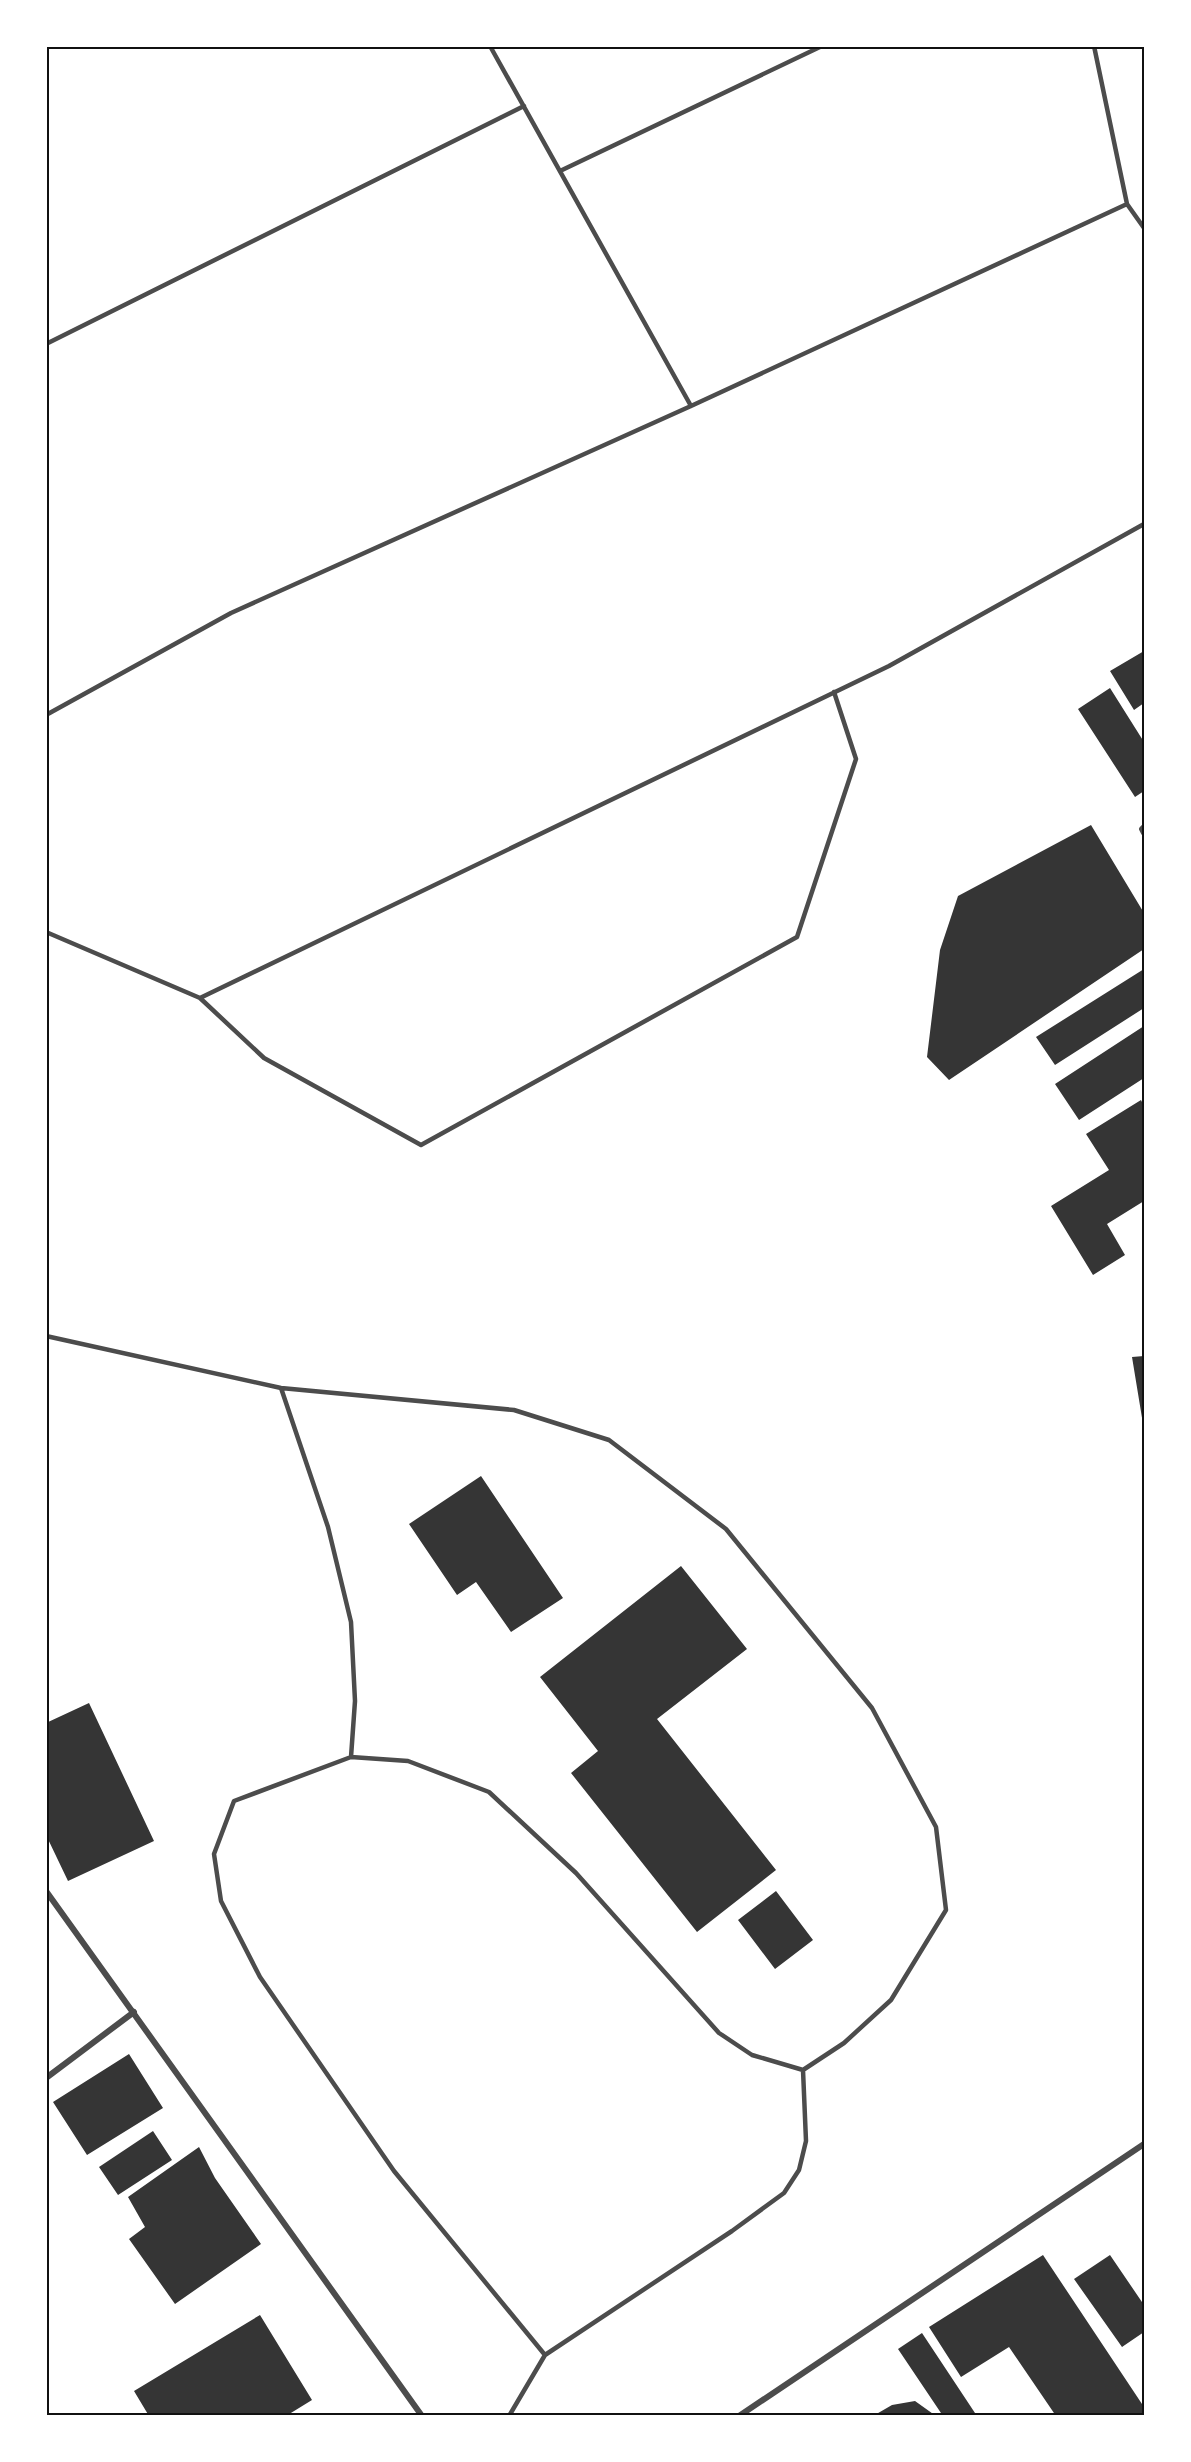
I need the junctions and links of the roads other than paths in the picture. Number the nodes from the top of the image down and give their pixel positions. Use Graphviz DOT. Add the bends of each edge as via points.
graph roads {
  1 [pos="490,46"];
  2 [pos="822,46"];
  3 [pos="1094,46"];
  4 [pos="524,106"];
  5 [pos="560,171"];
  6 [pos="1127,204"];
  7 [pos="1144,228"];
  8 [pos="46,344"];
  9 [pos="691,406"];
  10 [pos="1144,524"];
  11 [pos="834,692"];
  12 [pos="46,715"];
  13 [pos="46,932"];
  14 [pos="200,998"];
  15 [pos="46,1336"];
  16 [pos="281,1388"];
  17 [pos="351,1757"];
  18 [pos="46,1891"];
  19 [pos="134,2012"];
  20 [pos="803,2070"];
  21 [pos="46,2078"];
  22 [pos="1144,2144"];
  23 [pos="545,2355"];
  24 [pos="422,2415"];
  25 [pos="509,2415"];
  26 [pos="739,2415"];
  1 -- 4 [label="lane"];
  2 -- 5 [label="lane"];
  3 -- 6 [label="lane"];
  4 -- 5 [label="lane"];
  4 -- 8 [label="lane"];
  5 -- 9 [label="lane"];
  6 -- 7 [label="lane"];
  6 -- 9 [label="lane"];
  9 -- 12 [label="lane" via="231,613"];
  10 -- 11 [label="lane" via="889,666"];
  11 -- 14 [label="lane"];
  11 -- 14 [label="lane" via="856,759 797,937 421,1145 264,1058"];
  13 -- 14 [label="lane"];
  15 -- 16 [label="lane"];
  16 -- 17 [label="lane" via="328,1527 351,1623 355,1701"];
  16 -- 20 [label="lane" via="514,1410 609,1440 726,1529 872,1708 936,1827 946,1910 891,2000 844,2043"];
  17 -- 20 [label="lane" via="408,1761 489,1792 576,1873 719,2033 752,2055"];
  17 -- 23 [label="lane" via="234,1801 214,1854 221,1901 260,1977 394,2171"];
  18 -- 19 [label="street"];
  19 -- 21 [label="street"];
  19 -- 24 [label="street"];
  20 -- 23 [label="lane" via="806,2141 799,2170 784,2193"];
  22 -- 26 [label="street"];
  23 -- 25 [label="lane"];
}
